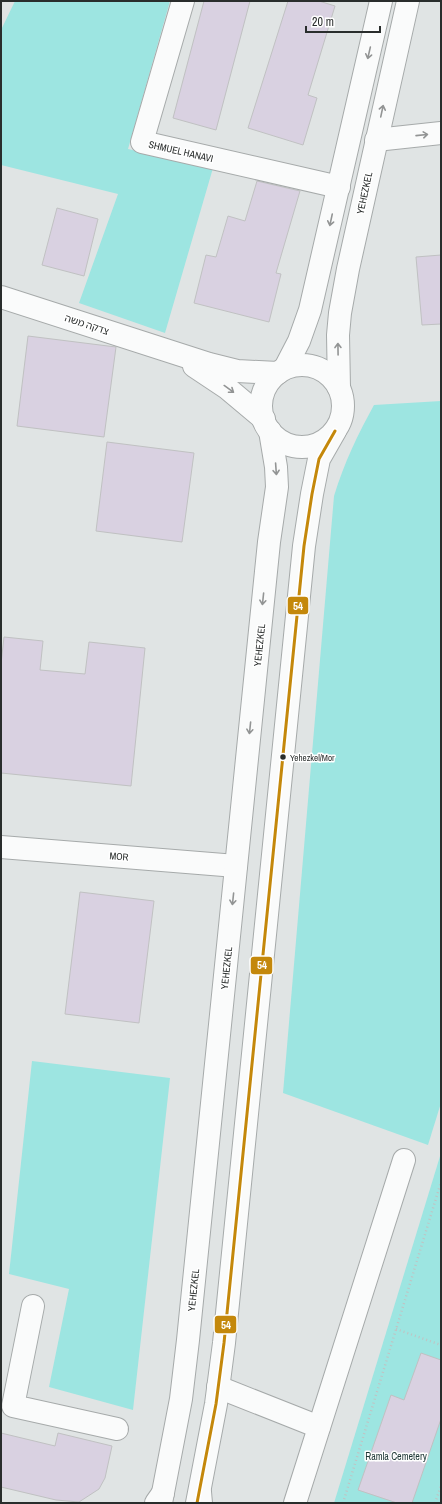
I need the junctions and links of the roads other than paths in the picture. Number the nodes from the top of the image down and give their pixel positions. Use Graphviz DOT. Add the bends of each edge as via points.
graph roads {
  1 [pos="183,1"];
  2 [pos="381,1"];
  3 [pos="408,1"];
  4 [pos="441,133"];
  5 [pos="376,140"];
  6 [pos="339,187"];
  7 [pos="1,296"];
  8 [pos="173,352"];
  9 [pos="281,371"];
  10 [pos="339,388"];
  11 [pos="267,425"];
  12 [pos="335,431"];
  13 [pos="1,848"];
  14 [pos="236,866"];
  15 [pos="404,1160"];
  16 [pos="33,1306"];
  17 [pos="9,1384"];
  18 [pos="218,1387"];
  19 [pos="319,1427"];
  20 [pos="117,1429"];
  21 [pos="199,1499"];
  22 [pos="160,1500"];
  23 [pos="295,1503"];
  1 -- 6 [label="street, SHMUEL HANAVI" via="142,142"];
  2 -- 6 [label="street, one-way"];
  5 -- 3 [label="street, YEHEZKEL, one-way"];
  5 -- 4 [label="street, one-way"];
  10 -- 5 [label="street, YEHEZKEL, one-way" via="340,313"];
  6 -- 9 [label="street, one-way" via="310,310 299,341"];
  7 -- 8 [label="street, צדקה משה"];
  8 -- 9 [label="street, צדקה משה" via="237,371"];
  8 -- 11 [label="street, צדקה משה, one-way" via="227,388"];
  9 -- 10 [label="street" via="297,365 310,365 332,377"];
  9 -- 11 [label="street" via="269,382 263,393 262,406"];
  10 -- 12 [label="street" via="343,398 343,410 341,421"];
  11 -- 12 [label="street" via="279,440 303,447 315,445"];
  11 -- 14 [label="street, YEHEZKEL, one-way" via="276,467 277,487 269,542"];
  12 -- 18 [label="street" via="319,459 304,546"];
  13 -- 14 [label="street, MOR"];
  14 -- 22 [label="street, YEHEZKEL, one-way" via="181,1399"];
  15 -- 19 [label="street"];
  16 -- 17 [label="street"];
  17 -- 20 [label="street" via="13,1406"];
  18 -- 19 [label="street"];
  18 -- 21 [label="street"];
  19 -- 23 [label="street"];
}
